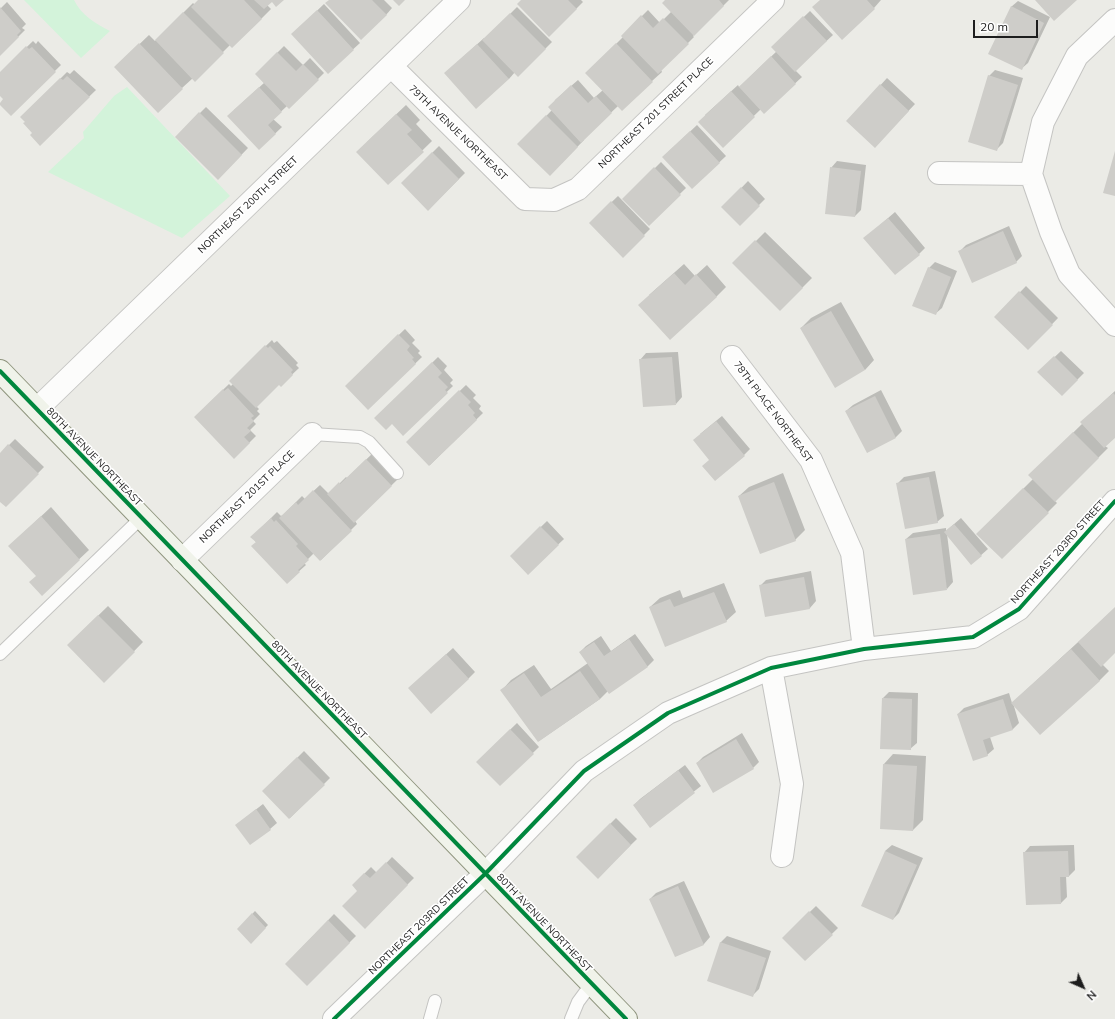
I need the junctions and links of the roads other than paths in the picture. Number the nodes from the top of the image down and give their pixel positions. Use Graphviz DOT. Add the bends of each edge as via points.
graph roads {
  1 [pos="459,0"];
  2 [pos="773,0"];
  3 [pos="1115,20"];
  4 [pos="391,66"];
  5 [pos="939,173"];
  6 [pos="1031,174"];
  7 [pos="525,199"];
  8 [pos="1115,325"];
  9 [pos="732,357"];
  10 [pos="0,371"];
  11 [pos="37,409"];
  12 [pos="312,434"];
  13 [pos="397,473"];
  14 [pos="1115,501"];
  15 [pos="141,518"];
  16 [pos="182,560"];
  17 [pos="864,649"];
  18 [pos="0,654"];
  19 [pos="771,668"];
  20 [pos="782,856"];
  21 [pos="485,874"];
  22 [pos="592,983"];
  23 [pos="435,1001"];
  24 [pos="336,1019"];
  25 [pos="430,1019"];
  26 [pos="571,1019"];
  27 [pos="626,1019"];
  1 -- 4 [label="street, NORTHEAST 200TH STREET"];
  2 -- 7 [label="street, NORTHEAST 201 STREET PLACE" via="578,189 554,200"];
  3 -- 6 [label="street" via="1077,56 1042,122"];
  4 -- 7 [label="street, 79TH AVENUE NORTHEAST"];
  4 -- 11 [label="street, NORTHEAST 200TH STREET"];
  5 -- 6 [label="street"];
  6 -- 8 [label="street" via="1069,274"];
  9 -- 17 [label="street, 78TH PLACE NORTHEAST" via="811,460 852,552"];
  10 -- 11 [label="main road, 80TH AVENUE NORTHEAST"];
  11 -- 15 [label="main road, 80TH AVENUE NORTHEAST"];
  12 -- 13 [label="lane" via="360,437 369,442"];
  12 -- 16 [label="street, NORTHEAST 201ST PLACE"];
  14 -- 17 [label="street, NORTHEAST 203RD STREET" via="1019,609 973,638"];
  15 -- 16 [label="main road, 80TH AVENUE NORTHEAST"];
  15 -- 18 [label="lane"];
  16 -- 21 [label="main road, 80TH AVENUE NORTHEAST"];
  17 -- 19 [label="street, NORTHEAST 203RD STREET"];
  19 -- 20 [label="street" via="792,784"];
  19 -- 21 [label="street, NORTHEAST 203RD STREET" via="668,713 584,771"];
  21 -- 22 [label="main road, 80TH AVENUE NORTHEAST"];
  21 -- 24 [label="street, NORTHEAST 203RD STREET"];
  22 -- 26 [label="lane" via="578,1002"];
  22 -- 27 [label="main road, 80TH AVENUE NORTHEAST"];
  23 -- 25 [label="lane"];
}
